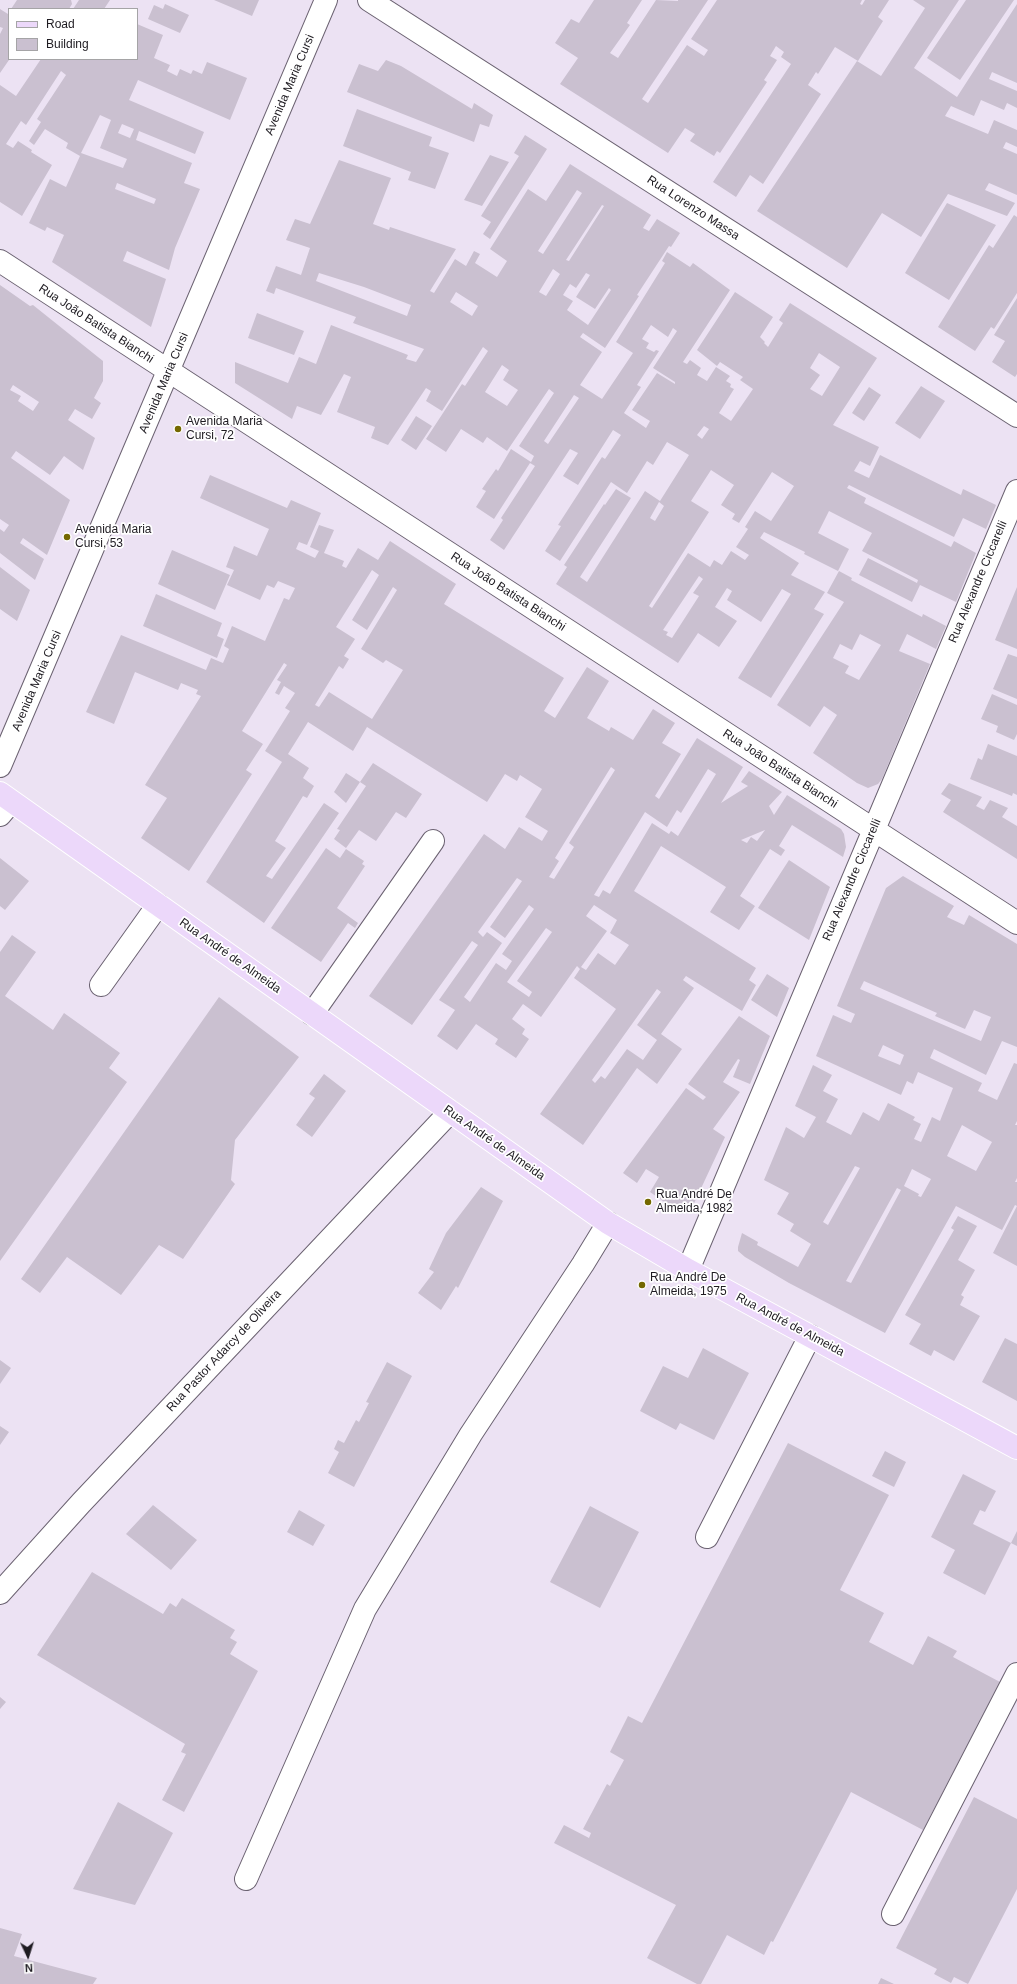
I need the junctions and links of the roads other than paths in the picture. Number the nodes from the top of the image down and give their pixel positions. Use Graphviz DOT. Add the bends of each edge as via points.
graph roads {
  1 [pos="326,0"];
  2 [pos="369,0"];
  3 [pos="0,261"];
  4 [pos="168,372"];
  5 [pos="1017,416"];
  6 [pos="1017,491"];
  7 [pos="0,766"];
  8 [pos="4,803"];
  9 [pos="874,829"];
  10 [pos="433,841"];
  11 [pos="158,905"];
  12 [pos="1017,923"];
  13 [pos="101,985"];
  14 [pos="312,1014"];
  15 [pos="450,1112"];
  16 [pos="608,1223"];
  17 [pos="688,1270"];
  18 [pos="810,1336"];
  19 [pos="1017,1448"];
  20 [pos="707,1537"];
  21 [pos="0,1593"];
  22 [pos="1017,1674"];
  23 [pos="246,1879"];
  24 [pos="893,1914"];
  1 -- 4 [label="street, Avenida Maria Cursi"];
  2 -- 5 [label="street, Rua Lorenzo Massa"];
  3 -- 4 [label="street, Rua João Batista Bianchi"];
  4 -- 7 [label="street, Avenida Maria Cursi"];
  4 -- 9 [label="street, Rua João Batista Bianchi"];
  6 -- 9 [label="street, Rua Alexandre Ciccarelli"];
  8 -- 11 [label="main road, Rua André de Almeida"];
  9 -- 12 [label="street, Rua João Batista Bianchi"];
  9 -- 17 [label="street, Rua Alexandre Ciccarelli"];
  10 -- 14 [label="street"];
  11 -- 13 [label="street"];
  11 -- 14 [label="main road, Rua André de Almeida"];
  14 -- 15 [label="main road, Rua André de Almeida"];
  15 -- 16 [label="main road, Rua André de Almeida"];
  15 -- 21 [label="street, Rua Pastor Adarcy de Oliveira" via="80,1503"];
  16 -- 17 [label="main road, Rua André de Almeida"];
  16 -- 23 [label="street" via="471,1434 365,1609"];
  17 -- 18 [label="main road, Rua André de Almeida"];
  18 -- 19 [label="main road, Rua André de Almeida"];
  18 -- 20 [label="street"];
  22 -- 24 [label="street"];
}
